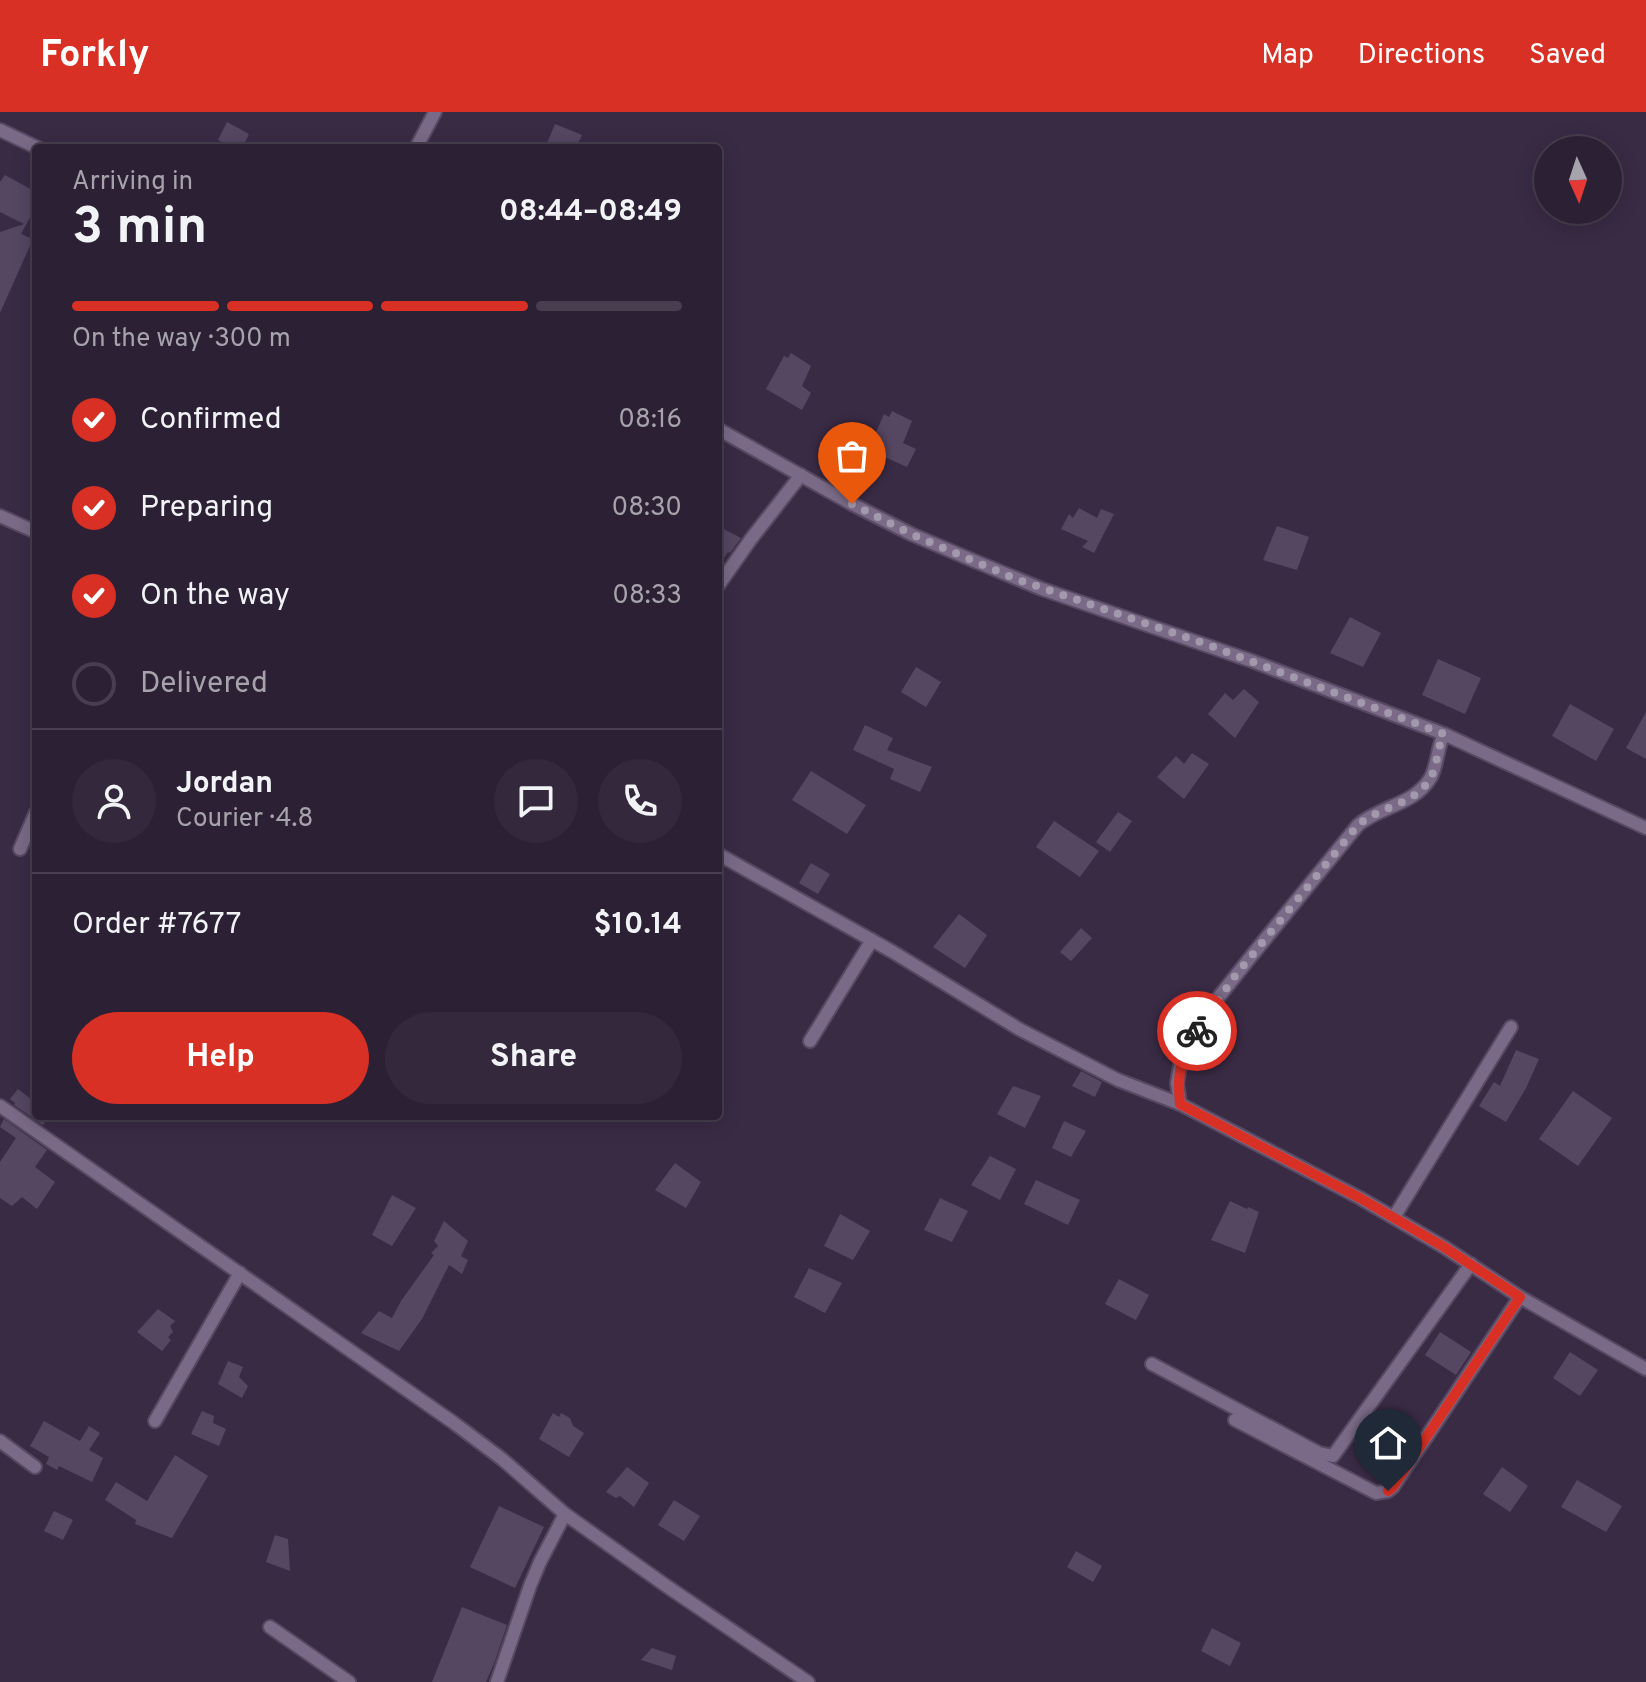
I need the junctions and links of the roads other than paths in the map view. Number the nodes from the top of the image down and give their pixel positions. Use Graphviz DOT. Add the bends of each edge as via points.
graph roads {
  1 [pos="435,112"];
  2 [pos="0,130"];
  3 [pos="418,144"];
  4 [pos="32,145"];
  5 [pos="722,431"];
  6 [pos="801,475"];
  7 [pos="0,516"];
  8 [pos="32,530"];
  9 [pos="722,580"];
  10 [pos="1444,734"];
  11 [pos="32,821"];
  12 [pos="1646,828"];
  13 [pos="20,849"];
  14 [pos="722,856"];
  15 [pos="872,940"];
  16 [pos="1511,1027"];
  17 [pos="810,1041"];
  18 [pos="1180,1104"];
  19 [pos="0,1106"];
  20 [pos="1394,1217"];
  21 [pos="1471,1264"];
  22 [pos="240,1273"];
  23 [pos="1520,1297"];
  24 [pos="1152,1364"];
  25 [pos="1646,1369"];
  26 [pos="1235,1420"];
  27 [pos="155,1421"];
  28 [pos="0,1441"];
  29 [pos="35,1467"];
  30 [pos="565,1514"];
  31 [pos="270,1627"];
  32 [pos="349,1682"];
  33 [pos="497,1682"];
  34 [pos="808,1682"];
  1 -- 3 [label="street"];
  2 -- 4 [label="street"];
  5 -- 6 [label="street"];
  6 -- 9 [label="street"];
  6 -- 10 [label="street" via="911,534 1016,579"];
  7 -- 8 [label="street"];
  10 -- 12 [label="street"];
  10 -- 18 [label="street" via="1424,787 1358,825 1218,998 1180,1066"];
  11 -- 13 [label="street"];
  14 -- 15 [label="street"];
  15 -- 17 [label="street"];
  15 -- 18 [label="street" via="1044,1043"];
  16 -- 20 [label="street"];
  18 -- 20 [label="street"];
  19 -- 22 [label="street"];
  20 -- 21 [label="street"];
  21 -- 23 [label="street"];
  21 -- 24 [label="street" via="1333,1456"];
  22 -- 27 [label="street"];
  22 -- 30 [label="street" via="486,1446"];
  23 -- 25 [label="street"];
  23 -- 26 [label="street" via="1388,1491 1376,1493"];
  28 -- 29 [label="street"];
  30 -- 33 [label="street" via="530,1586"];
  30 -- 34 [label="street"];
  31 -- 32 [label="street"];
}
